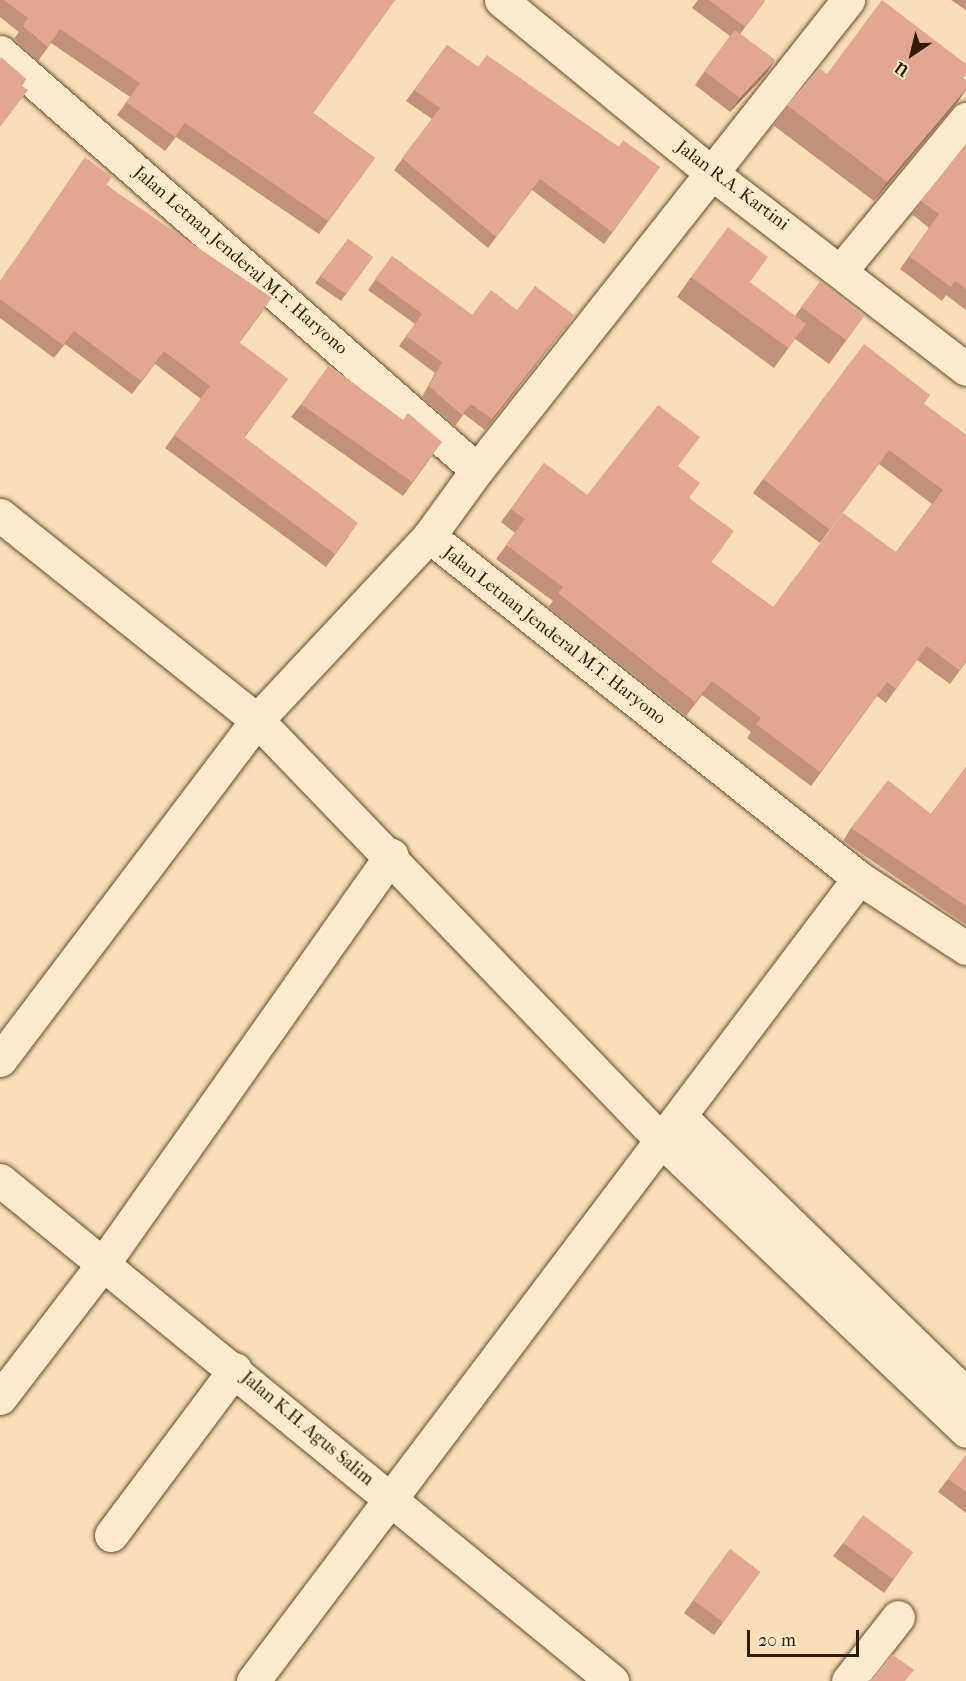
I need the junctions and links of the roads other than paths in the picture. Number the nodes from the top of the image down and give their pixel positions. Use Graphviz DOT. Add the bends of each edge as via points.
graph roads {
  1 [pos="501,0"];
  2 [pos="848,0"];
  3 [pos="0,52"];
  4 [pos="966,119"];
  5 [pos="709,171"];
  6 [pos="842,269"];
  7 [pos="966,369"];
  8 [pos="477,470"];
  9 [pos="0,515"];
  10 [pos="429,536"];
  11 [pos="251,729"];
  12 [pos="391,855"];
  13 [pos="859,878"];
  14 [pos="966,948"];
  15 [pos="0,1060"];
  16 [pos="672,1129"];
  17 [pos="0,1180"];
  18 [pos="105,1261"];
  19 [pos="866,1317"];
  20 [pos="235,1369"];
  21 [pos="966,1394"];
  22 [pos="0,1398"];
  23 [pos="966,1431"];
  24 [pos="392,1500"];
  25 [pos="111,1535"];
  26 [pos="898,1617"];
  27 [pos="609,1680"];
  28 [pos="254,1681"];
  29 [pos="848,1681"];
  1 -- 5 [label="street, Jalan R.A. Kartini"];
  2 -- 5 [label="street"];
  3 -- 8 [label="street, Jalan Letnan Jenderal M.T. Haryono"];
  4 -- 6 [label="street"];
  5 -- 6 [label="street, Jalan R.A. Kartini"];
  5 -- 8 [label="street"];
  6 -- 7 [label="street, Jalan R.A. Kartini"];
  8 -- 10 [label="street, Jalan Letnan Jenderal M.T. Haryono"];
  9 -- 11 [label="street"];
  10 -- 11 [label="street"];
  10 -- 13 [label="street, Jalan Letnan Jenderal M.T. Haryono"];
  11 -- 12 [label="street"];
  11 -- 15 [label="street"];
  12 -- 16 [label="street"];
  12 -- 18 [label="street"];
  13 -- 14 [label="street, Jalan Letnan Jenderal M.T. Haryono"];
  13 -- 16 [label="street"];
  16 -- 19 [label="street"];
  16 -- 24 [label="street"];
  17 -- 18 [label="street, Jalan K.H. Agus Salim"];
  18 -- 20 [label="street, Jalan K.H. Agus Salim"];
  18 -- 22 [label="street"];
  19 -- 21 [label="street"];
  19 -- 23 [label="street"];
  20 -- 24 [label="street, Jalan K.H. Agus Salim"];
  20 -- 25 [label="street"];
  24 -- 27 [label="street, Jalan K.H. Agus Salim"];
  24 -- 28 [label="street"];
  26 -- 29 [label="street"];
}
